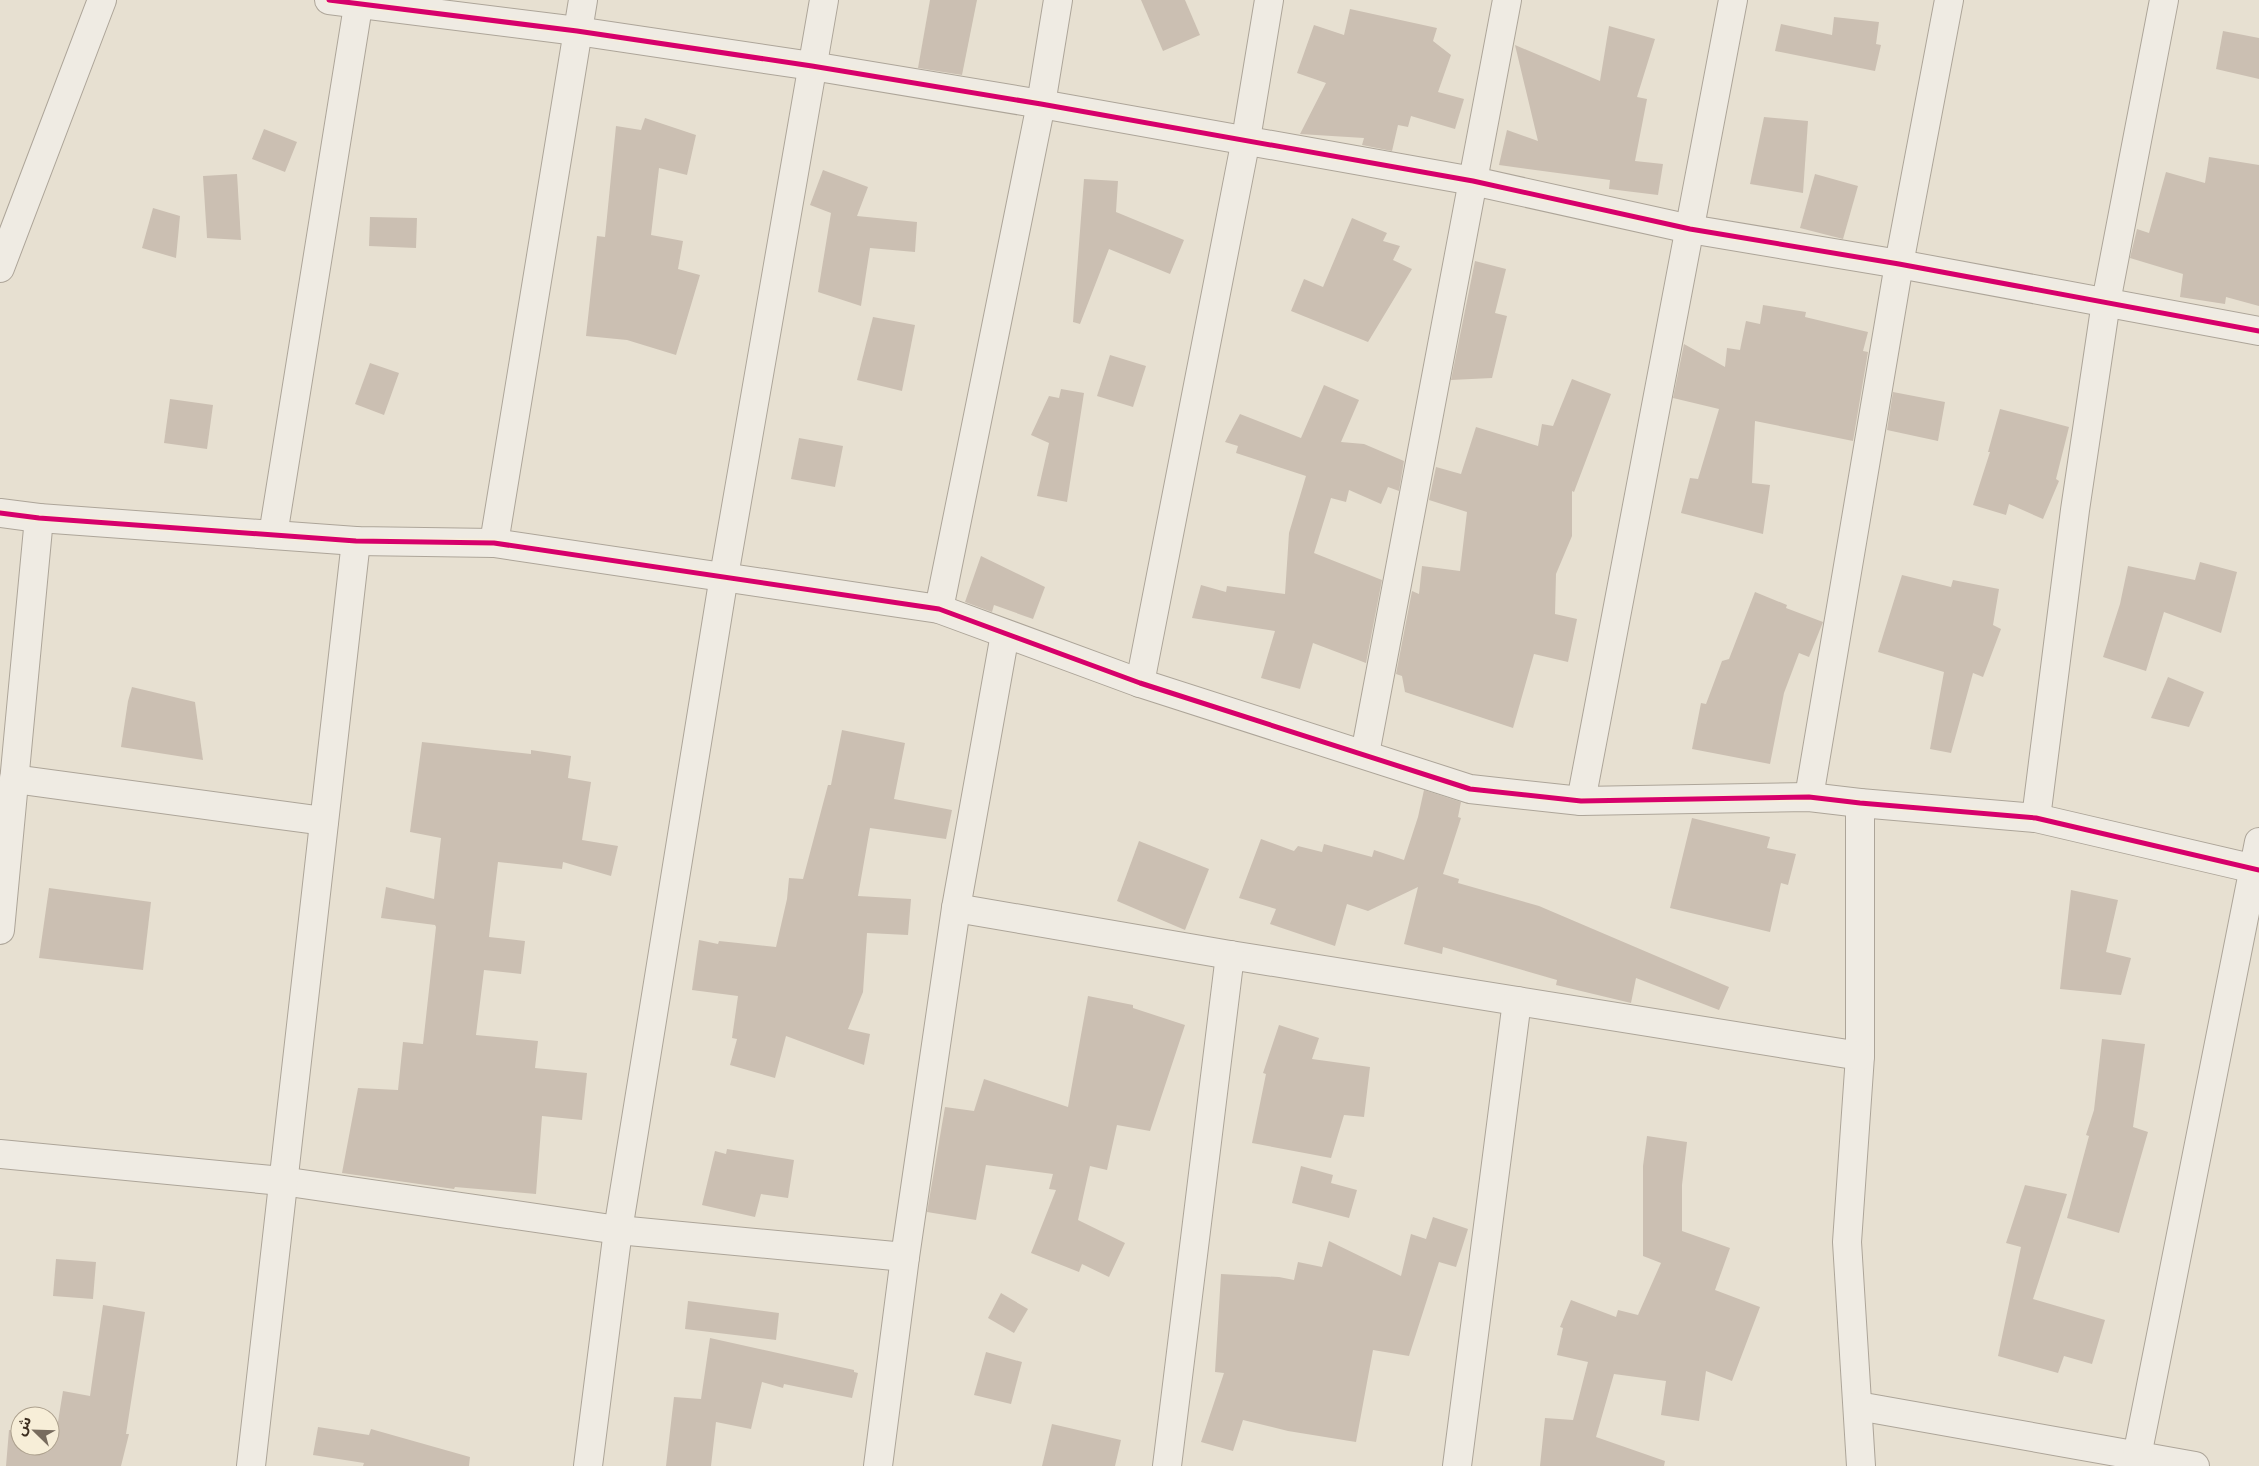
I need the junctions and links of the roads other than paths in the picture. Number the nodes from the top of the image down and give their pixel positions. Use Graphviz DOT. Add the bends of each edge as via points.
graph roads {
  1 [pos="102,0"];
  2 [pos="329,0"];
  3 [pos="583,0"];
  4 [pos="824,0"];
  5 [pos="1058,0"];
  6 [pos="1269,0"];
  7 [pos="1506,0"];
  8 [pos="1733,0"];
  9 [pos="1949,0"];
  10 [pos="2164,0"];
  11 [pos="359,2"];
  12 [pos="577,31"];
  13 [pos="812,66"];
  14 [pos="1041,104"];
  15 [pos="1246,139"];
  16 [pos="1474,182"];
  17 [pos="1690,229"];
  18 [pos="1899,264"];
  19 [pos="0,268"];
  20 [pos="2106,302"];
  21 [pos="2259,331"];
  22 [pos="0,513"];
  23 [pos="39,518"];
  24 [pos="273,535"];
  25 [pos="356,540"];
  26 [pos="494,543"];
  27 [pos="724,576"];
  28 [pos="939,609"];
  29 [pos="1005,634"];
  30 [pos="1140,683"];
  31 [pos="1364,754"];
  32 [pos="14,779"];
  33 [pos="1809,796"];
  34 [pos="1581,801"];
  35 [pos="1860,803"];
  36 [pos="2036,818"];
  37 [pos="324,821"];
  38 [pos="2259,842"];
  39 [pos="2257,869"];
  40 [pos="956,908"];
  41 [pos="0,930"];
  42 [pos="1230,955"];
  43 [pos="1517,1001"];
  44 [pos="1860,1056"];
  45 [pos="0,1154"];
  46 [pos="282,1181"];
  47 [pos="618,1230"];
  48 [pos="905,1256"];
  49 [pos="1858,1406"];
  50 [pos="2136,1456"];
  51 [pos="251,1466"];
  52 [pos="588,1466"];
  53 [pos="878,1466"];
  54 [pos="1166,1466"];
  55 [pos="1457,1466"];
  56 [pos="1861,1466"];
  57 [pos="2195,1466"];
  1 -- 19 [label="street"];
  2 -- 11 [label="street"];
  3 -- 12 [label="street"];
  4 -- 13 [label="street"];
  5 -- 14 [label="street"];
  6 -- 15 [label="street"];
  7 -- 16 [label="street"];
  8 -- 17 [label="street"];
  9 -- 18 [label="street"];
  10 -- 20 [label="street"];
  11 -- 12 [label="street"];
  11 -- 24 [label="street"];
  12 -- 13 [label="street"];
  12 -- 26 [label="street"];
  13 -- 14 [label="street"];
  13 -- 27 [label="street"];
  14 -- 15 [label="street"];
  14 -- 28 [label="street"];
  15 -- 16 [label="street"];
  15 -- 30 [label="street"];
  16 -- 17 [label="street"];
  16 -- 31 [label="street"];
  17 -- 18 [label="street"];
  17 -- 34 [label="street"];
  18 -- 20 [label="street"];
  18 -- 33 [label="street"];
  20 -- 21 [label="street"];
  20 -- 36 [label="street" via="2075,510"];
  22 -- 23 [label="street"];
  23 -- 24 [label="street"];
  23 -- 32 [label="street"];
  24 -- 25 [label="street"];
  25 -- 26 [label="street"];
  25 -- 37 [label="street"];
  26 -- 27 [label="street"];
  27 -- 28 [label="street"];
  27 -- 47 [label="street"];
  28 -- 29 [label="street"];
  29 -- 30 [label="street"];
  29 -- 40 [label="street"];
  30 -- 31 [label="street"];
  31 -- 34 [label="street" via="1470,789"];
  32 -- 37 [label="street"];
  32 -- 41 [label="street"];
  33 -- 34 [label="street"];
  33 -- 35 [label="street"];
  35 -- 36 [label="street"];
  35 -- 44 [label="street"];
  36 -- 39 [label="street"];
  37 -- 46 [label="street"];
  38 -- 39 [label="street"];
  39 -- 50 [label="street"];
  40 -- 42 [label="street"];
  40 -- 48 [label="street"];
  42 -- 43 [label="street"];
  42 -- 54 [label="street"];
  43 -- 44 [label="street"];
  43 -- 55 [label="street"];
  44 -- 49 [label="street" via="1846,1242"];
  45 -- 46 [label="street"];
  46 -- 47 [label="street"];
  46 -- 51 [label="street"];
  47 -- 48 [label="street"];
  47 -- 52 [label="street"];
  48 -- 53 [label="street"];
  49 -- 50 [label="street"];
  49 -- 56 [label="street"];
  50 -- 57 [label="street"];
}
